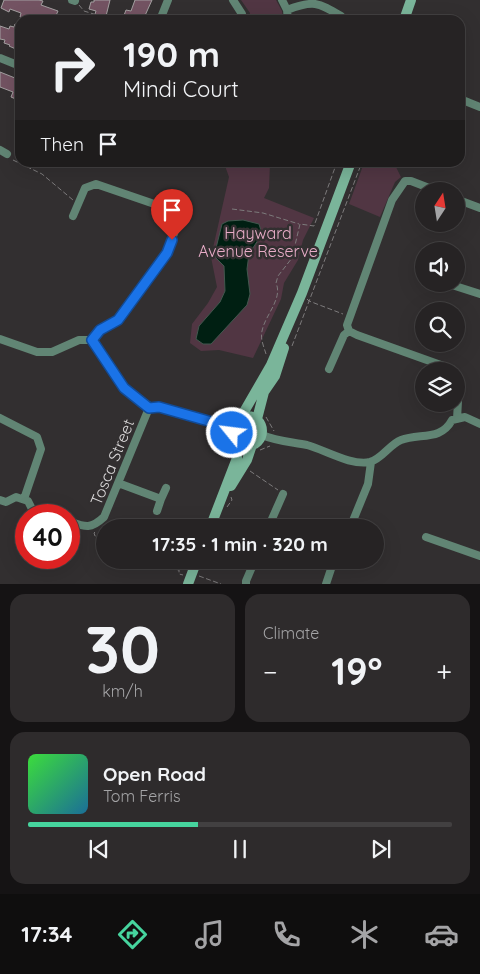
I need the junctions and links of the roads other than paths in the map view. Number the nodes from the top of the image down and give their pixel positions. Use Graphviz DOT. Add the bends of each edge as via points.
graph roads {
  1 [pos="168,0"];
  2 [pos="233,0"];
  3 [pos="282,0"];
  4 [pos="411,0"];
  5 [pos="287,10"];
  6 [pos="162,15"];
  7 [pos="242,15"];
  8 [pos="288,15"];
  9 [pos="339,15"];
  10 [pos="406,15"];
  11 [pos="0,58"];
  12 [pos="15,64"];
  13 [pos="465,101"];
  14 [pos="480,107"];
  15 [pos="349,167"];
  16 [pos="415,183"];
  17 [pos="465,202"];
  18 [pos="480,208"];
  19 [pos="73,216"];
  20 [pos="465,289"];
  21 [pos="302,293"];
  22 [pos="480,294"];
  23 [pos="349,331"];
  24 [pos="0,339"];
  25 [pos="92,340"];
  26 [pos="433,362"];
  27 [pos="329,369"];
  28 [pos="149,408"];
  29 [pos="457,412"];
  30 [pos="240,417"];
  31 [pos="0,418"];
  32 [pos="257,419"];
  33 [pos="457,419"];
  34 [pos="480,424"];
  35 [pos="232,429"];
  36 [pos="262,435"];
  37 [pos="236,441"];
  38 [pos="252,445"];
  39 [pos="371,462"];
  40 [pos="118,483"];
  41 [pos="166,488"];
  42 [pos="283,494"];
  43 [pos="24,499"];
  44 [pos="161,499"];
  45 [pos="0,500"];
  46 [pos="30,504"];
  47 [pos="219,506"];
  48 [pos="157,511"];
  49 [pos="214,519"];
  50 [pos="272,519"];
  51 [pos="354,519"];
  52 [pos="80,525"];
  53 [pos="426,538"];
  54 [pos="480,556"];
  55 [pos="251,569"];
  56 [pos="331,569"];
  57 [pos="246,584"];
  58 [pos="326,584"];
  1 -- 6 [label="street"];
  2 -- 7 [label="street"];
  3 -- 5 [label="street"];
  4 -- 10 [label="street"];
  5 -- 8 [label="street"];
  5 -- 9 [label="street" via="304,2 323,5"];
  11 -- 12 [label="street"];
  13 -- 14 [label="street"];
  15 -- 21 [label="street"];
  16 -- 23 [label="street" via="405,181 392,200 347,325"];
  17 -- 18 [label="street"];
  19 -- 25 [label="street" via="85,188 96,184 166,208 174,218 176,228 167,253 118,320 100,330"];
  20 -- 22 [label="street"];
  21 -- 30 [label="street" via="271,365"];
  21 -- 32 [label="street" via="279,366 264,392"];
  23 -- 26 [label="street"];
  23 -- 27 [label="street" via="344,335"];
  24 -- 25 [label="street" via="37,352 52,352 79,340"];
  25 -- 28 [label="street" via="124,388"];
  28 -- 35 [label="street" via="159,407"];
  28 -- 40 [label="street, Tosca Street"];
  29 -- 33 [label="street"];
  30 -- 32 [label="street"];
  30 -- 35 [label="street"];
  31 -- 43 [label="street" via="37,437 41,449"];
  32 -- 36 [label="street" via="262,426"];
  33 -- 34 [label="street" via="465,417"];
  33 -- 39 [label="street" via="438,434 400,440"];
  35 -- 37 [label="street"];
  36 -- 38 [label="street"];
  36 -- 39 [label="street" via="357,462"];
  37 -- 38 [label="street"];
  37 -- 47 [label="street" via="237,458"];
  38 -- 47 [label="street" via="247,460"];
  39 -- 51 [label="street" via="368,484"];
  40 -- 44 [label="street"];
  40 -- 52 [label="street, Tosca Street" via="100,522 87,527"];
  41 -- 44 [label="street"];
  42 -- 50 [label="street"];
  43 -- 45 [label="street" via="16,496 6,502"];
  43 -- 46 [label="street"];
  44 -- 48 [label="street"];
  47 -- 49 [label="street"];
  53 -- 54 [label="street"];
  55 -- 57 [label="street"];
  56 -- 58 [label="street"];
}
